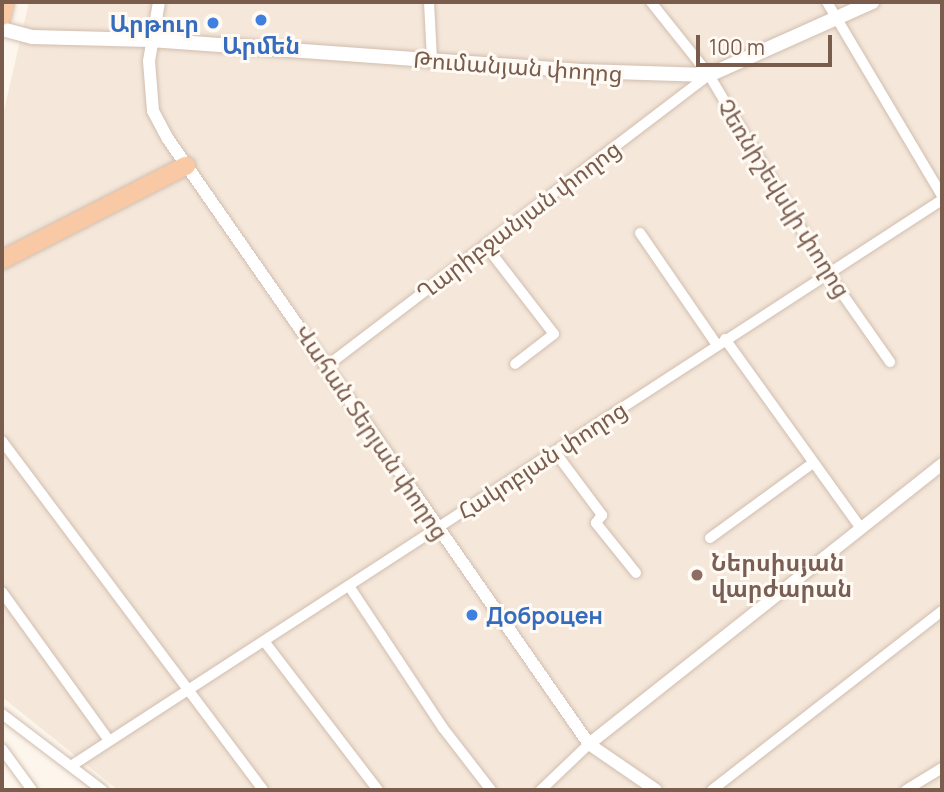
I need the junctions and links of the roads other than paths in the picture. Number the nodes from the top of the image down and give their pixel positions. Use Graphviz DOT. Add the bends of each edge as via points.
graph roads {
  1 [pos="5,2"];
  2 [pos="159,2"];
  3 [pos="429,2"];
  4 [pos="651,2"];
  5 [pos="827,2"];
  6 [pos="872,2"];
  7 [pos="2,16"];
  8 [pos="838,17"];
  9 [pos="2,29"];
  10 [pos="150,40"];
  11 [pos="432,60"];
  12 [pos="709,75"];
  13 [pos="186,166"];
  14 [pos="942,198"];
  15 [pos="639,233"];
  16 [pos="486,246"];
  17 [pos="2,260"];
  18 [pos="827,272"];
  19 [pos="721,342"];
  20 [pos="890,362"];
  21 [pos="328,365"];
  22 [pos="515,365"];
  23 [pos="2,441"];
  24 [pos="555,452"];
  25 [pos="813,463"];
  26 [pos="942,464"];
  27 [pos="862,528"];
  28 [pos="438,529"];
  29 [pos="710,538"];
  30 [pos="636,573"];
  31 [pos="349,586"];
  32 [pos="2,592"];
  33 [pos="942,611"];
  34 [pos="264,641"];
  35 [pos="184,690"];
  36 [pos="2,714"];
  37 [pos="108,739"];
  38 [pos="589,744"];
  39 [pos="2,749"];
  40 [pos="71,766"];
  41 [pos="942,768"];
  42 [pos="32,790"];
  43 [pos="102,790"];
  44 [pos="263,790"];
  45 [pos="378,790"];
  46 [pos="491,790"];
  47 [pos="541,790"];
  48 [pos="656,790"];
  49 [pos="712,790"];
  50 [pos="906,790"];
  1 -- 7 [label="highway"];
  2 -- 10 [label="street, Վահան Տերյան փողոց"];
  3 -- 11 [label="street"];
  4 -- 12 [label="street, Չեռնիշեվսկի փողոց"];
  5 -- 8 [label="street"];
  6 -- 8 [label="main road, Թումանյան փողոց"];
  8 -- 12 [label="main road, Թումանյան փողոց"];
  8 -- 14 [label="street"];
  9 -- 10 [label="main road, Թումանյան փողոց" via="32,37"];
  10 -- 11 [label="main road, Թումանյան փողոց"];
  10 -- 13 [label="street, Վահան Տերյան փողոց" via="153,111"];
  11 -- 12 [label="main road, Թումանյան փողոց" via="581,72"];
  12 -- 16 [label="street, Ղարիբջանյան փողոց"];
  12 -- 18 [label="street, Չեռնիշեվսկի փողոց"];
  13 -- 17 [label="highway"];
  13 -- 21 [label="street, Վահան Տերյան փողոց"];
  14 -- 18 [label="street, Հակոբյան փողոց"];
  15 -- 19 [label="street"];
  16 -- 21 [label="street, Ղարիբջանյան փողոց"];
  16 -- 22 [label="street" via="554,334"];
  18 -- 19 [label="street, Հակոբյան փողոց"];
  18 -- 20 [label="street, Չեռնիշեվսկի փողոց"];
  19 -- 24 [label="street, Հակոբյան փողոց"];
  19 -- 25 [label="street"];
  21 -- 28 [label="street, Վահան Տերյան փողոց"];
  23 -- 35 [label="street"];
  24 -- 28 [label="street, Հակոբյան փողոց"];
  24 -- 30 [label="street" via="602,516 596,523"];
  25 -- 27 [label="street"];
  25 -- 29 [label="street"];
  26 -- 27 [label="street"];
  27 -- 38 [label="street"];
  28 -- 31 [label="street, Հակոբյան փողոց"];
  28 -- 38 [label="street, Վահան Տերյան փողոց"];
  31 -- 34 [label="street, Հակոբյան փողոց"];
  31 -- 46 [label="street" via="443,728"];
  32 -- 37 [label="street"];
  33 -- 49 [label="street"];
  34 -- 35 [label="street, Հակոբյան փողոց"];
  34 -- 45 [label="street"];
  35 -- 37 [label="street, Հակոբյան փողոց"];
  35 -- 44 [label="street"];
  36 -- 40 [label="street"];
  37 -- 40 [label="street, Հակոբյան փողոց"];
  38 -- 47 [label="street"];
  38 -- 48 [label="street, Վահան Տերյան փողոց"];
  39 -- 42 [label="street"];
  40 -- 43 [label="street"];
  41 -- 50 [label="street"];
}
